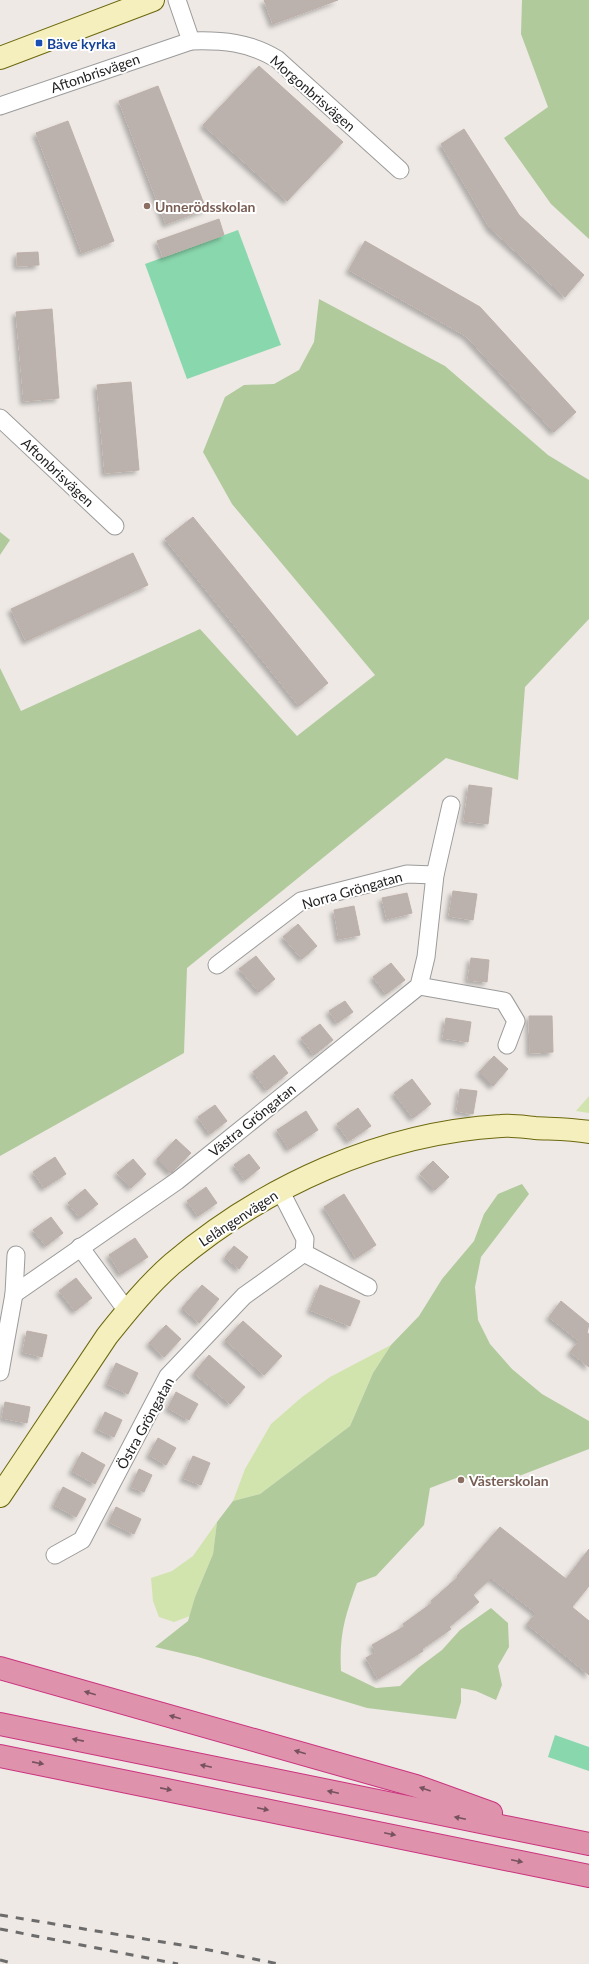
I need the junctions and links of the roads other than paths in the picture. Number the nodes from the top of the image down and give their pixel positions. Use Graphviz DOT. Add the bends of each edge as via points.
graph roads {
  1 [pos="153,0"];
  2 [pos="177,0"];
  3 [pos="191,41"];
  4 [pos="0,58"];
  5 [pos="0,106"];
  6 [pos="400,170"];
  7 [pos="0,418"];
  8 [pos="115,526"];
  9 [pos="451,806"];
  10 [pos="435,875"];
  11 [pos="217,965"];
  12 [pos="419,986"];
  13 [pos="507,1045"];
  14 [pos="589,1132"];
  15 [pos="280,1190"];
  16 [pos="80,1247"];
  17 [pos="304,1253"];
  18 [pos="16,1255"];
  19 [pos="368,1287"];
  20 [pos="14,1294"];
  21 [pos="127,1311"];
  22 [pos="0,1372"];
  23 [pos="0,1496"];
  24 [pos="55,1555"];
  25 [pos="0,1668"];
  26 [pos="0,1724"];
  27 [pos="0,1756"];
  28 [pos="567,1840"];
  29 [pos="589,1844"];
  30 [pos="589,1876"];
  1 -- 4 [label="street"];
  2 -- 3 [label="street"];
  3 -- 5 [label="street, Aftonbrisvägen"];
  3 -- 6 [label="street, Morgonbrisvägen" via="218,40 241,43 262,50 277,59"];
  7 -- 8 [label="street, Aftonbrisvägen"];
  9 -- 10 [label="street"];
  10 -- 11 [label="street, Norra Gröngatan" via="407,874 301,901"];
  10 -- 12 [label="street" via="426,957"];
  12 -- 13 [label="street" via="504,1001 516,1021"];
  12 -- 16 [label="street, Västra Gröngatan" via="177,1181"];
  14 -- 15 [label="street, Lelångenvägen" via="502,1126 436,1134 359,1155"];
  15 -- 17 [label="street" via="305,1239"];
  15 -- 21 [label="street, Lelångenvägen" via="208,1235 171,1266"];
  16 -- 20 [label="street, Västra Gröngatan"];
  16 -- 21 [label="street"];
  17 -- 19 [label="street"];
  17 -- 24 [label="street, Östra Gröngatan" via="244,1296 168,1376 82,1540"];
  18 -- 20 [label="street"];
  20 -- 22 [label="street"];
  21 -- 23 [label="street, Lelångenvägen" via="107,1336"];
  28 -- 25 [label="highway, one-way" via="416,1786"];
  28 -- 26 [label="highway, one-way"];
  27 -- 30 [label="highway, one-way"];
  28 -- 29 [label="highway"];
}
